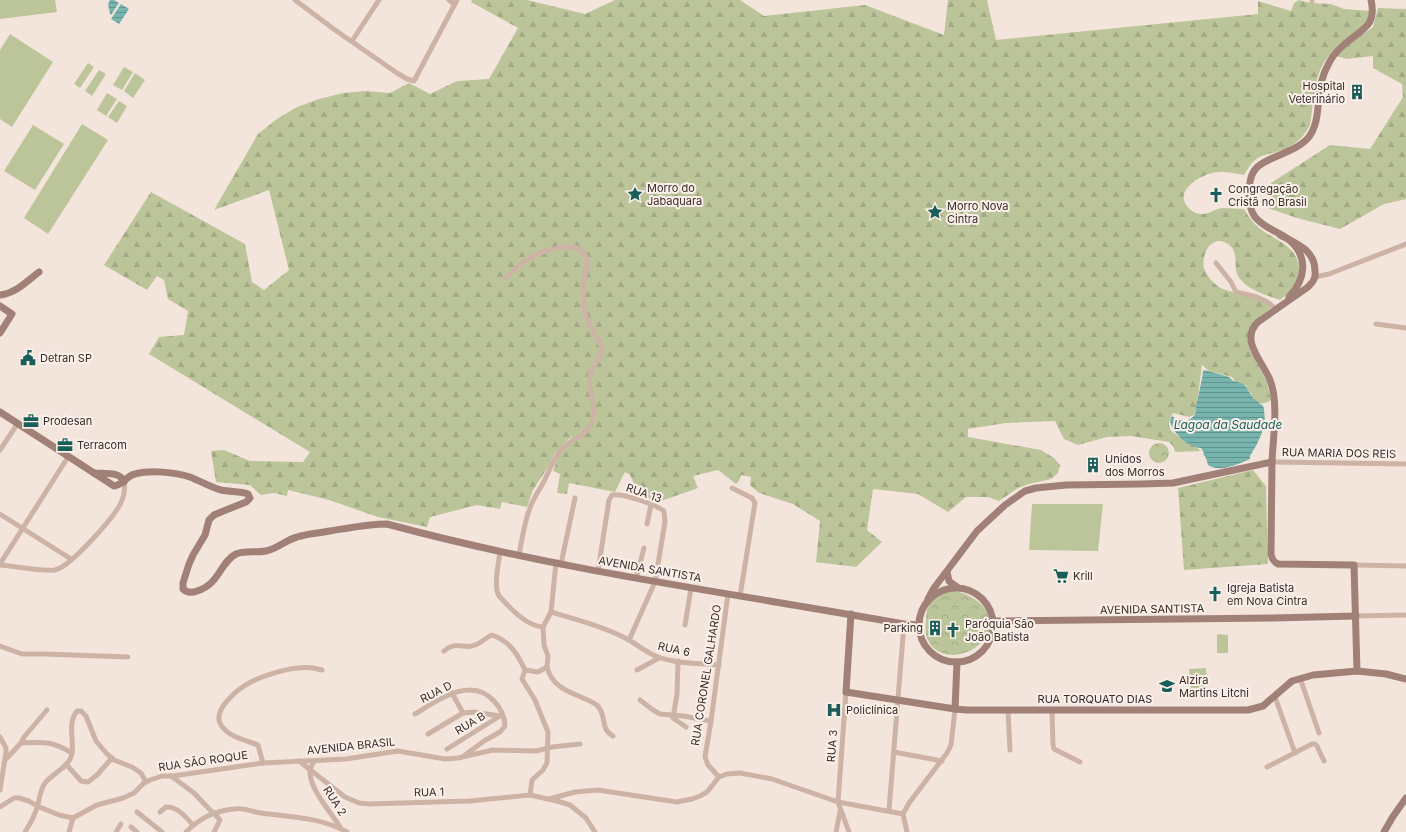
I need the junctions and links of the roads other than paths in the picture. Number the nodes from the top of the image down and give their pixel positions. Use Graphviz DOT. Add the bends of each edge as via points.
graph roads {
  1 [pos="295,0"];
  2 [pos="379,0"];
  3 [pos="449,0"];
  4 [pos="1371,0"];
  5 [pos="456,2"];
  6 [pos="352,41"];
  7 [pos="1280,235"];
  8 [pos="1406,244"];
  9 [pos="1216,263"];
  10 [pos="1302,263"];
  11 [pos="1314,263"];
  12 [pos="38,272"];
  13 [pos="1302,275"];
  14 [pos="1315,276"];
  15 [pos="506,277"];
  16 [pos="1309,286"];
  17 [pos="0,295"];
  18 [pos="0,306"];
  19 [pos="1278,308"];
  20 [pos="6,321"];
  21 [pos="1376,324"];
  22 [pos="1406,328"];
  23 [pos="0,334"];
  24 [pos="0,412"];
  25 [pos="18,423"];
  26 [pos="0,450"];
  27 [pos="68,457"];
  28 [pos="1272,462"];
  29 [pos="1406,464"];
  30 [pos="93,473"];
  31 [pos="124,482"];
  32 [pos="732,488"];
  33 [pos="575,498"];
  34 [pos="651,505"];
  35 [pos="0,514"];
  36 [pos="647,524"];
  37 [pos="23,528"];
  38 [pos="644,548"];
  39 [pos="500,551"];
  40 [pos="519,555"];
  41 [pos="71,559"];
  42 [pos="0,564"];
  43 [pos="558,564"];
  44 [pos="1354,565"];
  45 [pos="1406,566"];
  46 [pos="598,571"];
  47 [pos="947,572"];
  48 [pos="636,579"];
  49 [pos="656,582"];
  50 [pos="957,587"];
  51 [pos="691,588"];
  52 [pos="728,594"];
  53 [pos="740,596"];
  54 [pos="928,599"];
  55 [pos="551,612"];
  56 [pos="851,614"];
  57 [pos="1406,615"];
  58 [pos="1356,616"];
  59 [pos="994,621"];
  60 [pos="904,624"];
  61 [pos="685,625"];
  62 [pos="920,625"];
  63 [pos="543,626"];
  64 [pos="629,640"];
  65 [pos="0,646"];
  66 [pos="444,651"];
  67 [pos="128,657"];
  68 [pos="659,658"];
  69 [pos="678,661"];
  70 [pos="956,662"];
  71 [pos="719,665"];
  72 [pos="547,667"];
  73 [pos="322,670"];
  74 [pos="524,670"];
  75 [pos="637,670"];
  76 [pos="1357,671"];
  77 [pos="1300,678"];
  78 [pos="1406,679"];
  79 [pos="846,692"];
  80 [pos="452,693"];
  81 [pos="1275,697"];
  82 [pos="898,699"];
  83 [pos="640,700"];
  84 [pos="955,709"];
  85 [pos="47,710"];
  86 [pos="1008,710"];
  87 [pos="1052,711"];
  88 [pos="463,713"];
  89 [pos="415,714"];
  90 [pos="673,714"];
  91 [pos="501,716"];
  92 [pos="711,721"];
  93 [pos="686,727"];
  94 [pos="1319,733"];
  95 [pos="428,734"];
  96 [pos="613,736"];
  97 [pos="0,737"];
  98 [pos="21,743"];
  99 [pos="580,744"];
  100 [pos="547,748"];
  101 [pos="448,749"];
  102 [pos="1010,750"];
  103 [pos="894,752"];
  104 [pos="72,753"];
  105 [pos="1295,753"];
  106 [pos="463,756"];
  107 [pos="6,758"];
  108 [pos="112,758"];
  109 [pos="299,761"];
  110 [pos="314,761"];
  111 [pos="942,761"];
  112 [pos="1324,761"];
  113 [pos="1080,762"];
  114 [pos="263,763"];
  115 [pos="66,764"];
  116 [pos="1267,767"];
  117 [pos="310,769"];
  118 [pos="171,776"];
  119 [pos="719,777"];
  120 [pos="146,782"];
  121 [pos="0,790"];
  122 [pos="530,795"];
  123 [pos="1406,798"];
  124 [pos="550,799"];
  125 [pos="838,802"];
  126 [pos="38,806"];
  127 [pos="0,808"];
  128 [pos="889,810"];
  129 [pos="841,811"];
  130 [pos="137,812"];
  131 [pos="160,812"];
  132 [pos="213,813"];
  133 [pos="903,814"];
  134 [pos="73,818"];
  135 [pos="121,824"];
  136 [pos="193,825"];
  137 [pos="131,827"];
  138 [pos="340,828"];
  139 [pos="25,832"];
  140 [pos="69,832"];
  141 [pos="116,832"];
  142 [pos="137,832"];
  143 [pos="162,832"];
  144 [pos="186,832"];
  145 [pos="214,832"];
  146 [pos="347,832"];
  147 [pos="595,832"];
  148 [pos="836,832"];
  149 [pos="849,832"];
  150 [pos="907,832"];
  151 [pos="1384,832"];
  1 -- 6 [label="street"];
  2 -- 6 [label="street"];
  3 -- 5 [label="street"];
  4 -- 7 [label="street" via="1373,9 1370,21 1362,31 1338,50 1325,72 1313,132 1299,146 1264,162 1253,173 1249,191 1251,208 1259,221"];
  5 -- 6 [label="street" via="414,81 397,73"];
  7 -- 10 [label="street" via="1287,238 1295,247"];
  7 -- 11 [label="street" via="1305,249 1313,257"];
  8 -- 14 [label="street" via="1329,274"];
  9 -- 19 [label="street" via="1236,292 1261,299"];
  10 -- 11 [label="street" via="1309,258"];
  10 -- 13 [label="street"];
  10 -- 14 [label="street" via="1307,273"];
  11 -- 14 [label="street"];
  12 -- 17 [label="street" via="18,288"];
  13 -- 16 [label="street"];
  13 -- 19 [label="street" via="1298,286"];
  14 -- 16 [label="street"];
  15 -- 40 [label="street" via="529,259 542,253 565,247 584,252 588,264 582,298 584,311 602,348 590,374 589,383 594,404 592,423 583,434 555,457 530,508"];
  16 -- 19 [label="street"];
  18 -- 20 [label="street"];
  19 -- 28 [label="street" via="1256,325 1250,334 1251,343 1273,389"];
  20 -- 23 [label="street"];
  21 -- 22 [label="street"];
  24 -- 25 [label="street"];
  25 -- 26 [label="street"];
  25 -- 27 [label="street"];
  27 -- 30 [label="street"];
  27 -- 37 [label="street"];
  28 -- 29 [label="street, RUA MARIA DOS REIS"];
  28 -- 44 [label="street" via="1270,554 1274,562"];
  28 -- 47 [label="street" via="1173,483 1066,485 1025,491 1005,505 977,531"];
  30 -- 31 [label="street" via="117,474"];
  30 -- 31 [label="street" via="114,486"];
  31 -- 39 [label="street, AVENIDA SANTISTA" via="135,474 158,472 189,477 224,491 246,493 250,496 246,502 209,520 205,535 193,555 183,583 183,589 189,592 210,585 231,557 237,554 266,551 298,536 378,524"];
  31 -- 41 [label="street" via="125,490 114,516"];
  32 -- 53 [label="street" via="752,498 754,503"];
  33 -- 43 [label="street"];
  34 -- 36 [label="street"];
  34 -- 46 [label="street, RUA 13" via="637,499 612,495 608,505"];
  34 -- 49 [label="street, RUA 13" via="662,509 666,514"];
  35 -- 37 [label="street"];
  37 -- 41 [label="street"];
  37 -- 42 [label="street"];
  38 -- 48 [label="street"];
  39 -- 40 [label="street, AVENIDA SANTISTA"];
  39 -- 63 [label="street" via="497,584 499,596 527,621"];
  40 -- 43 [label="street, AVENIDA SANTISTA"];
  41 -- 42 [label="street" via="55,570"];
  43 -- 46 [label="street, AVENIDA SANTISTA"];
  43 -- 55 [label="street"];
  44 -- 45 [label="street"];
  44 -- 58 [label="street"];
  46 -- 48 [label="street, AVENIDA SANTISTA"];
  47 -- 50 [label="street" via="949,581"];
  47 -- 54 [label="street"];
  48 -- 49 [label="street, AVENIDA SANTISTA"];
  49 -- 51 [label="street, AVENIDA SANTISTA"];
  49 -- 64 [label="street, RUA 13"];
  50 -- 54 [label="street" via="943,589"];
  50 -- 59 [label="street" via="984,601 991,610"];
  51 -- 52 [label="street, AVENIDA SANTISTA"];
  51 -- 61 [label="street"];
  52 -- 53 [label="street, AVENIDA SANTISTA"];
  52 -- 71 [label="street, RUA CORONEL GALHARDO"];
  53 -- 56 [label="street, AVENIDA SANTISTA"];
  54 -- 62 [label="street"];
  55 -- 63 [label="street"];
  55 -- 64 [label="street"];
  56 -- 60 [label="street, AVENIDA SANTISTA"];
  56 -- 79 [label="street"];
  57 -- 58 [label="street, AVENIDA SANTISTA"];
  58 -- 59 [label="street, AVENIDA SANTISTA"];
  58 -- 76 [label="street"];
  59 -- 70 [label="street" via="994,629 987,646 970,659"];
  60 -- 62 [label="street, AVENIDA SANTISTA"];
  60 -- 82 [label="street"];
  62 -- 70 [label="street" via="924,643 930,651"];
  63 -- 72 [label="street" via="544,645 548,656"];
  64 -- 68 [label="street, RUA 6"];
  65 -- 67 [label="street" via="22,654"];
  66 -- 74 [label="street" via="453,645 473,646 492,635 516,652"];
  68 -- 69 [label="street, RUA 6"];
  68 -- 75 [label="street"];
  69 -- 71 [label="street, RUA 6"];
  69 -- 90 [label="street" via="678,694"];
  70 -- 84 [label="street"];
  71 -- 92 [label="street, RUA CORONEL GALHARDO"];
  72 -- 74 [label="street" via="538,672"];
  72 -- 96 [label="street" via="556,684 601,708 604,726"];
  73 -- 114 [label="street, RUA SÃO ROQUE" via="296,668 252,681 229,698 223,706 219,713 221,726 226,731 258,745"];
  74 -- 100 [label="street" via="522,679 547,728"];
  76 -- 77 [label="street, RUA TORQUATO DIAS"];
  76 -- 78 [label="street, RUA TORQUATO DIAS"];
  77 -- 81 [label="street, RUA TORQUATO DIAS"];
  77 -- 94 [label="street"];
  79 -- 82 [label="street, RUA TORQUATO DIAS"];
  79 -- 125 [label="street, RUA 3"];
  80 -- 88 [label="street"];
  80 -- 89 [label="street, RUA D"];
  80 -- 91 [label="street, RUA D" via="481,691 498,705"];
  81 -- 87 [label="street, RUA TORQUATO DIAS" via="1262,706 1248,710"];
  81 -- 105 [label="street"];
  82 -- 84 [label="street, RUA TORQUATO DIAS"];
  82 -- 103 [label="street"];
  83 -- 90 [label="street" via="660,714"];
  84 -- 86 [label="street, RUA TORQUATO DIAS"];
  84 -- 111 [label="street" via="951,745"];
  85 -- 98 [label="street"];
  86 -- 87 [label="street, RUA TORQUATO DIAS"];
  86 -- 102 [label="street"];
  87 -- 113 [label="street" via="1054,749"];
  88 -- 91 [label="street"];
  88 -- 95 [label="street"];
  90 -- 92 [label="street"];
  90 -- 93 [label="street" via="674,720"];
  91 -- 101 [label="street, RUA B"];
  91 -- 106 [label="street" via="505,722 503,729"];
  92 -- 119 [label="street, RUA CORONEL GALHARDO" via="705,757 708,765"];
  97 -- 107 [label="street" via="6,748"];
  98 -- 104 [label="street" via="47,742"];
  98 -- 107 [label="street"];
  99 -- 100 [label="street, AVENIDA BRASIL"];
  100 -- 106 [label="street, AVENIDA BRASIL" via="536,751 493,750"];
  100 -- 122 [label="street" via="548,758 543,770 532,780"];
  103 -- 111 [label="street"];
  103 -- 128 [label="street"];
  104 -- 108 [label="street" via="72,723 78,710 86,716 96,741"];
  104 -- 115 [label="street"];
  105 -- 112 [label="street" via="1315,744"];
  105 -- 116 [label="street"];
  106 -- 110 [label="street, AVENIDA BRASIL" via="444,759 398,751"];
  107 -- 121 [label="street"];
  108 -- 115 [label="street" via="88,782 81,781"];
  108 -- 120 [label="street" via="141,773"];
  109 -- 110 [label="street, AVENIDA BRASIL"];
  109 -- 114 [label="street"];
  109 -- 117 [label="street, RUA 1"];
  110 -- 117 [label="street"];
  111 -- 133 [label="street"];
  114 -- 118 [label="street, RUA SÃO ROQUE"];
  115 -- 126 [label="street" via="45,783"];
  117 -- 122 [label="street, RUA 1" via="345,797 359,803 470,801"];
  117 -- 138 [label="street, RUA 2" via="314,788"];
  118 -- 120 [label="street, RUA SÃO ROQUE" via="162,776"];
  118 -- 132 [label="street" via="194,793"];
  119 -- 124 [label="street" via="700,796 677,802 598,790 574,792"];
  119 -- 125 [label="street" via="740,772 755,774"];
  120 -- 134 [label="street, RUA SÃO ROQUE" via="134,793 97,805"];
  122 -- 124 [label="street, RUA 1"];
  123 -- 151 [label="street"];
  124 -- 147 [label="street, RUA 1" via="576,809"];
  125 -- 128 [label="street"];
  125 -- 129 [label="street"];
  126 -- 127 [label="street" via="14,798"];
  126 -- 134 [label="street"];
  126 -- 139 [label="street"];
  128 -- 133 [label="street"];
  129 -- 148 [label="street"];
  129 -- 149 [label="street"];
  130 -- 143 [label="street"];
  131 -- 136 [label="street" via="166,807 173,808"];
  132 -- 136 [label="street"];
  132 -- 138 [label="street" via="242,808 313,819"];
  132 -- 145 [label="street" via="220,820"];
  133 -- 150 [label="street"];
  134 -- 140 [label="street"];
  135 -- 141 [label="street"];
  136 -- 144 [label="street"];
  137 -- 142 [label="street"];
  138 -- 146 [label="street"];
}
